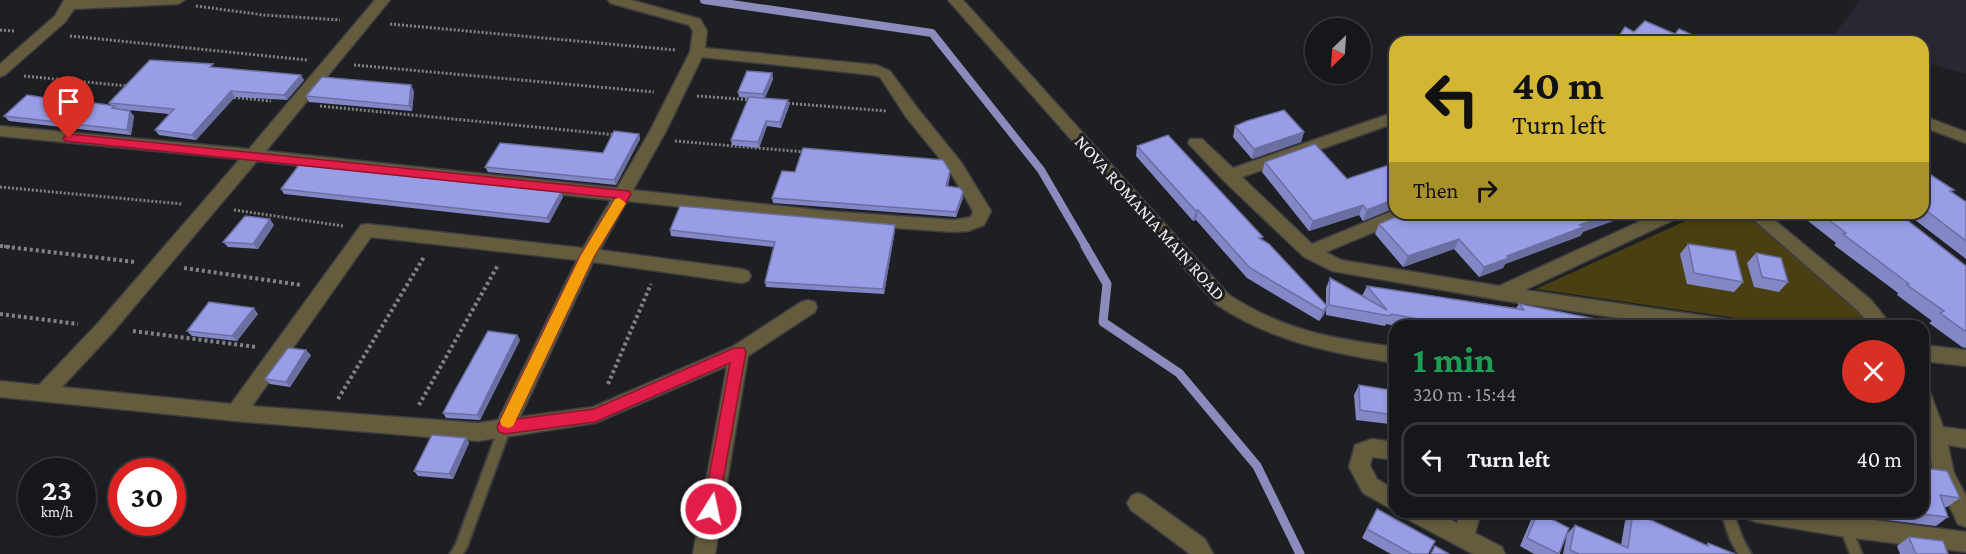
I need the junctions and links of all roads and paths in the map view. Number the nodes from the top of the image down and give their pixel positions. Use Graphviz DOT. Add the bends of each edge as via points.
graph roads {
  1 [pos="178,0"];
  2 [pos="383,0"];
  3 [pos="615,0"];
  4 [pos="955,0"];
  5 [pos="159,1"];
  6 [pos="70,2"];
  7 [pos="364,21"];
  8 [pos="0,30"];
  9 [pos="44,34"];
  10 [pos="697,52"];
  11 [pos="333,63"];
  12 [pos="0,72"];
  13 [pos="24,76"];
  14 [pos="131,87"];
  15 [pos="676,94"];
  16 [pos="227,96"];
  17 [pos="759,101"];
  18 [pos="298,103"];
  19 [pos="782,103"];
  20 [pos="912,113"];
  21 [pos="1389,119"];
  22 [pos="1929,123"];
  23 [pos="0,132"];
  24 [pos="1966,138"];
  25 [pos="654,139"];
  26 [pos="1196,143"];
  27 [pos="816,153"];
  28 [pos="254,155"];
  29 [pos="1229,176"];
  30 [pos="0,187"];
  31 [pos="624,194"];
  32 [pos="210,206"];
  33 [pos="1390,219"];
  34 [pos="1661,219"];
  35 [pos="1762,219"];
  36 [pos="367,230"];
  37 [pos="436,238"];
  38 [pos="0,246"];
  39 [pos="508,246"];
  40 [pos="1310,252"];
  41 [pos="588,255"];
  42 [pos="158,264"];
  43 [pos="659,264"];
  44 [pos="742,276"];
  45 [pos="326,288"];
  46 [pos="1500,293"];
  47 [pos="808,307"];
  48 [pos="0,314"];
  49 [pos="1685,320"];
  50 [pos="1878,320"];
  51 [pos="106,327"];
  52 [pos="281,350"];
  53 [pos="739,352"];
  54 [pos="1389,354"];
  55 [pos="1929,354"];
  56 [pos="1966,358"];
  57 [pos="0,389"];
  58 [pos="43,394"];
  59 [pos="236,413"];
  60 [pos="595,416"];
  61 [pos="325,420"];
  62 [pos="407,427"];
  63 [pos="505,427"];
  64 [pos="1930,433"];
  65 [pos="1966,439"];
  66 [pos="1389,450"];
  67 [pos="1389,497"];
  68 [pos="1138,503"];
  69 [pos="1966,517"];
  70 [pos="1427,518"];
  71 [pos="1469,518"];
  72 [pos="1729,518"];
  73 [pos="1792,518"];
  74 [pos="1846,527"];
  75 [pos="1463,537"];
  76 [pos="1966,542"];
  77 [pos="456,554"];
  78 [pos="704,554"];
  79 [pos="1202,554"];
  80 [pos="1494,554"];
  81 [pos="1745,554"];
  82 [pos="1856,554"];
  1 -- 5 [label="street"];
  2 -- 7 [label="street"];
  3 -- 10 [label="street" via="695,22 700,31"];
  4 -- 54 [label="street, NOVA ROMANIA MAIN ROAD" via="1223,300 1244,315 1299,339"];
  5 -- 6 [label="street"];
  5 -- 7 [label="path" via="264,15"];
  6 -- 9 [label="street"];
  7 -- 10 [label="path"];
  7 -- 11 [label="street"];
  8 -- 9 [label="path"];
  9 -- 11 [label="path"];
  9 -- 12 [label="street"];
  10 -- 15 [label="street"];
  10 -- 20 [label="street" via="876,70 885,74"];
  11 -- 15 [label="path"];
  11 -- 18 [label="street"];
  13 -- 14 [label="path"];
  15 -- 17 [label="path"];
  15 -- 25 [label="street"];
  16 -- 18 [label="path"];
  18 -- 25 [label="path"];
  18 -- 28 [label="street"];
  19 -- 20 [label="path"];
  20 -- 31 [label="street" via="955,166 982,211 978,221 954,226 828,217"];
  21 -- 29 [label="street"];
  22 -- 24 [label="street"];
  23 -- 28 [label="street"];
  25 -- 27 [label="path"];
  25 -- 31 [label="street"];
  26 -- 29 [label="street"];
  28 -- 31 [label="street"];
  28 -- 32 [label="street"];
  29 -- 40 [label="street"];
  30 -- 32 [label="path"];
  31 -- 41 [label="street"];
  32 -- 36 [label="path"];
  32 -- 42 [label="street"];
  33 -- 40 [label="street"];
  34 -- 46 [label="street"];
  35 -- 50 [label="street"];
  36 -- 37 [label="street"];
  36 -- 45 [label="street"];
  37 -- 39 [label="street"];
  37 -- 61 [label="path"];
  38 -- 42 [label="path"];
  39 -- 41 [label="street"];
  39 -- 62 [label="path"];
  40 -- 46 [label="street" via="1348,269"];
  41 -- 43 [label="street"];
  41 -- 63 [label="street"];
  42 -- 45 [label="path"];
  42 -- 51 [label="street"];
  43 -- 44 [label="street"];
  43 -- 60 [label="path"];
  45 -- 52 [label="street"];
  46 -- 49 [label="street"];
  47 -- 53 [label="street"];
  48 -- 51 [label="path"];
  51 -- 52 [label="path"];
  51 -- 58 [label="street"];
  52 -- 59 [label="street"];
  53 -- 60 [label="street"];
  53 -- 78 [label="street"];
  55 -- 56 [label="street"];
  57 -- 58 [label="street"];
  58 -- 59 [label="street"];
  59 -- 61 [label="street"];
  60 -- 63 [label="street"];
  61 -- 62 [label="street"];
  62 -- 63 [label="street" via="478,432"];
  63 -- 77 [label="lane"];
  64 -- 65 [label="street"];
  64 -- 69 [label="street" via="1944,474"];
  66 -- 67 [label="street" via="1362,451 1359,468 1370,486"];
  68 -- 79 [label="street" via="1197,546"];
  70 -- 75 [label="street"];
  71 -- 75 [label="street"];
  72 -- 81 [label="lane"];
  73 -- 74 [label="street"];
  74 -- 76 [label="street"];
  74 -- 82 [label="lane"];
  75 -- 80 [label="street"];
}
